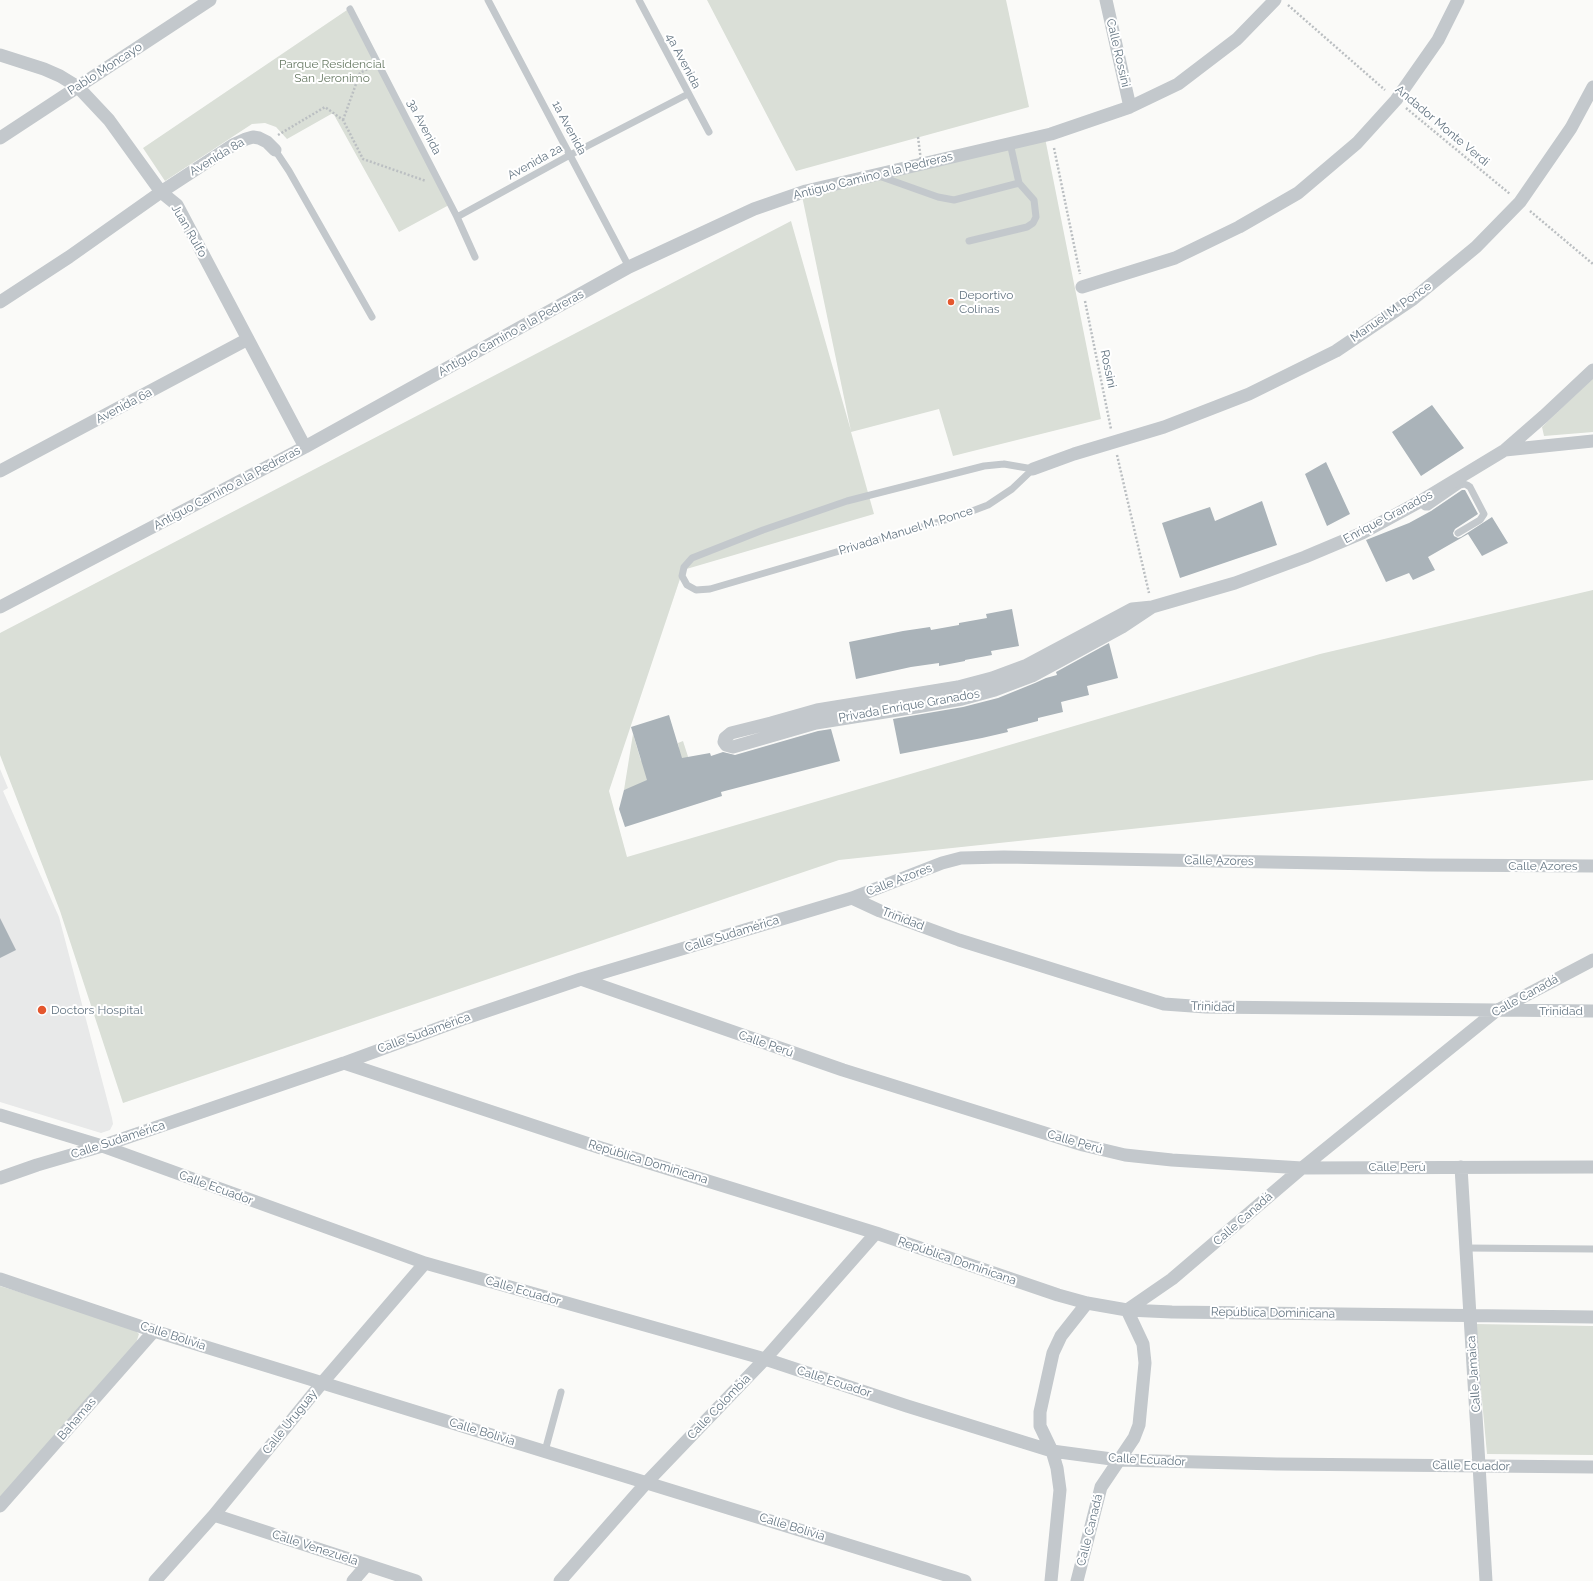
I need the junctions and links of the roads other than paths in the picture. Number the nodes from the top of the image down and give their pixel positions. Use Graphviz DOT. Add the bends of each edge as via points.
graph roads {
  1 [pos="210,0"];
  2 [pos="488,0"];
  3 [pos="639,0"];
  4 [pos="1106,0"];
  5 [pos="1275,0"];
  6 [pos="1458,0"];
  7 [pos="350,9"];
  8 [pos="0,55"];
  9 [pos="78,87"];
  10 [pos="1593,87"];
  11 [pos="688,94"];
  12 [pos="1130,107"];
  13 [pos="709,132"];
  14 [pos="0,138"];
  15 [pos="1010,143"];
  16 [pos="271,146"];
  17 [pos="570,155"];
  18 [pos="876,174"];
  19 [pos="1019,183"];
  20 [pos="160,192"];
  21 [pos="457,217"];
  22 [pos="969,242"];
  23 [pos="475,257"];
  24 [pos="629,267"];
  25 [pos="1082,287"];
  26 [pos="0,302"];
  27 [pos="372,317"];
  28 [pos="248,339"];
  29 [pos="1593,370"];
  30 [pos="1593,441"];
  31 [pos="1114,442"];
  32 [pos="305,447"];
  33 [pos="1505,450"];
  34 [pos="1033,469"];
  35 [pos="0,471"];
  36 [pos="1419,502"];
  37 [pos="1458,533"];
  38 [pos="0,607"];
  39 [pos="1152,607"];
  40 [pos="1593,866"];
  41 [pos="852,898"];
  42 [pos="1593,960"];
  43 [pos="581,979"];
  44 [pos="1496,1011"];
  45 [pos="1593,1011"];
  46 [pos="344,1063"];
  47 [pos="0,1115"];
  48 [pos="102,1146"];
  49 [pos="1461,1167"];
  50 [pos="1593,1167"];
  51 [pos="1302,1168"];
  52 [pos="0,1178"];
  53 [pos="876,1233"];
  54 [pos="1466,1248"];
  55 [pos="1593,1249"];
  56 [pos="425,1263"];
  57 [pos="0,1279"];
  58 [pos="1087,1303"];
  59 [pos="1127,1310"];
  60 [pos="1470,1316"];
  61 [pos="1593,1317"];
  62 [pos="154,1331"];
  63 [pos="765,1359"];
  64 [pos="322,1383"];
  65 [pos="562,1392"];
  66 [pos="545,1451"];
  67 [pos="1052,1451"];
  68 [pos="1119,1460"];
  69 [pos="1479,1466"];
  70 [pos="1593,1467"];
  71 [pos="647,1482"];
  72 [pos="0,1506"];
  73 [pos="214,1515"];
  74 [pos="366,1566"];
  75 [pos="155,1581"];
  76 [pos="353,1581"];
  77 [pos="416,1581"];
  78 [pos="560,1581"];
  79 [pos="965,1581"];
  80 [pos="1051,1581"];
  81 [pos="1077,1581"];
  82 [pos="1486,1581"];
  1 -- 9 [label="street, Pablo Moncayo"];
  2 -- 17 [label="lane, 1a Avenida"];
  3 -- 11 [label="lane, 4a Avenida"];
  4 -- 12 [label="street, Calle Rossini"];
  5 -- 12 [label="street, Antiguo Camino a la Pedreras" via="1237,39 1178,84"];
  6 -- 25 [label="street" via="1438,40 1396,100 1357,143 1298,193 1239,228 1174,258"];
  7 -- 21 [label="lane, 3a Avenida"];
  8 -- 9 [label="street, Juan Rulfo" via="44,69"];
  9 -- 14 [label="street, Pablo Moncayo"];
  9 -- 20 [label="street, Juan Rulfo" via="109,120"];
  10 -- 31 [label="street, Manuel M. Ponce" via="1571,128 1520,202 1476,247 1413,299 1336,351 1249,394 1164,427"];
  11 -- 13 [label="lane, 4a Avenida"];
  11 -- 17 [label="lane, Avenida 2a"];
  12 -- 15 [label="street, Antiguo Camino a la Pedreras" via="1051,134"];
  15 -- 18 [label="street, Antiguo Camino a la Pedreras"];
  15 -- 19 [label="lane"];
  16 -- 20 [label="street, Avenida 8a" via="259,138 246,139"];
  16 -- 27 [label="lane" via="289,171"];
  17 -- 21 [label="lane, Avenida 2a"];
  17 -- 24 [label="lane, 1a Avenida"];
  18 -- 19 [label="lane" via="938,197 954,200"];
  18 -- 24 [label="street, Antiguo Camino a la Pedreras" via="806,190 754,209"];
  19 -- 22 [label="lane" via="1034,200 1036,217 1033,223 1027,227"];
  20 -- 26 [label="street, Avenida 8a"];
  20 -- 28 [label="street, Juan Rulfo" via="177,205"];
  21 -- 23 [label="lane, 3a Avenida"];
  24 -- 32 [label="street, Antiguo Camino a la Pedreras"];
  28 -- 32 [label="street, Juan Rulfo"];
  28 -- 35 [label="street, Avenida 6a"];
  29 -- 33 [label="street, Enrique Granados"];
  30 -- 33 [label="street"];
  31 -- 34 [label="street, Privada Manuel M. Ponce"];
  32 -- 38 [label="street, Antiguo Camino a la Pedreras"];
  33 -- 36 [label="street, Enrique Granados"];
  34 -- 34 [label="lane, Privada Manuel M. Ponce" via="1012,489 988,505 959,516 710,589 696,590 686,585 682,576 684,567 692,558 847,501 984,466 1004,464"];
  36 -- 37 [label="lane" via="1428,507 1460,485 1470,487 1484,514 1480,520"];
  36 -- 39 [label="street, Enrique Granados" via="1362,532 1305,557 1236,583"];
  39 -- 39 [label="street, Privada Enrique Granados" via="1132,609 1027,666 992,678 958,687 817,710 732,733 724,742 726,746 734,747 816,723 931,704 995,690 1032,676"];
  40 -- 41 [label="street, Calle Azores" via="961,858"];
  41 -- 43 [label="street, Calle Sudamérica"];
  41 -- 44 [label="street, Trinidad" via="959,940 1164,1004 1206,1007"];
  42 -- 44 [label="street, Calle Canadá"];
  43 -- 46 [label="street, Calle Sudamérica"];
  43 -- 51 [label="street, Calle Perú" via="842,1070 1083,1145 1125,1155 1172,1160"];
  44 -- 45 [label="street, Trinidad"];
  44 -- 51 [label="street, Calle Canadá"];
  46 -- 48 [label="street, Calle Sudamérica"];
  46 -- 53 [label="street, República Dominicana" via="601,1148"];
  47 -- 48 [label="street, Calle Ecuador"];
  48 -- 52 [label="street, Calle Sudamérica"];
  48 -- 56 [label="street, Calle Ecuador"];
  49 -- 50 [label="street, Calle Perú"];
  49 -- 51 [label="street, Calle Perú"];
  49 -- 54 [label="street, Calle Jamaica"];
  51 -- 59 [label="street, Calle Canadá" via="1172,1279"];
  53 -- 58 [label="street, República Dominicana"];
  53 -- 63 [label="street, Calle Colombia"];
  54 -- 55 [label="lane"];
  54 -- 60 [label="street, Calle Jamaica"];
  56 -- 63 [label="street, Calle Ecuador"];
  56 -- 64 [label="street, Calle Uruguay"];
  57 -- 62 [label="street, Calle Bolivia"];
  58 -- 59 [label="street, República Dominicana"];
  58 -- 67 [label="street" via="1061,1336 1053,1353 1040,1412 1040,1426"];
  59 -- 60 [label="street, República Dominicana"];
  59 -- 68 [label="street, Calle Canadá" via="1143,1344 1145,1363 1139,1424 1134,1438"];
  60 -- 61 [label="street, República Dominicana"];
  60 -- 69 [label="street, Calle Jamaica"];
  62 -- 64 [label="street, Calle Bolivia"];
  62 -- 72 [label="street, Bahamas"];
  63 -- 67 [label="street, Calle Ecuador"];
  63 -- 71 [label="street, Calle Colombia"];
  64 -- 66 [label="street, Calle Bolivia"];
  64 -- 73 [label="street, Calle Uruguay"];
  65 -- 66 [label="lane"];
  66 -- 71 [label="street, Calle Bolivia"];
  67 -- 68 [label="street, Calle Ecuador"];
  67 -- 80 [label="street" via="1060,1490"];
  68 -- 69 [label="street, Calle Ecuador"];
  68 -- 81 [label="street, Calle Canadá" via="1101,1487"];
  69 -- 70 [label="street, Calle Ecuador"];
  69 -- 82 [label="street, Calle Jamaica"];
  71 -- 78 [label="street, Calle Colombia"];
  71 -- 79 [label="street, Calle Bolivia"];
  73 -- 74 [label="street, Calle Venezuela"];
  73 -- 75 [label="street, Calle Uruguay"];
  74 -- 76 [label="street"];
  74 -- 77 [label="street, Calle Venezuela"];
}
